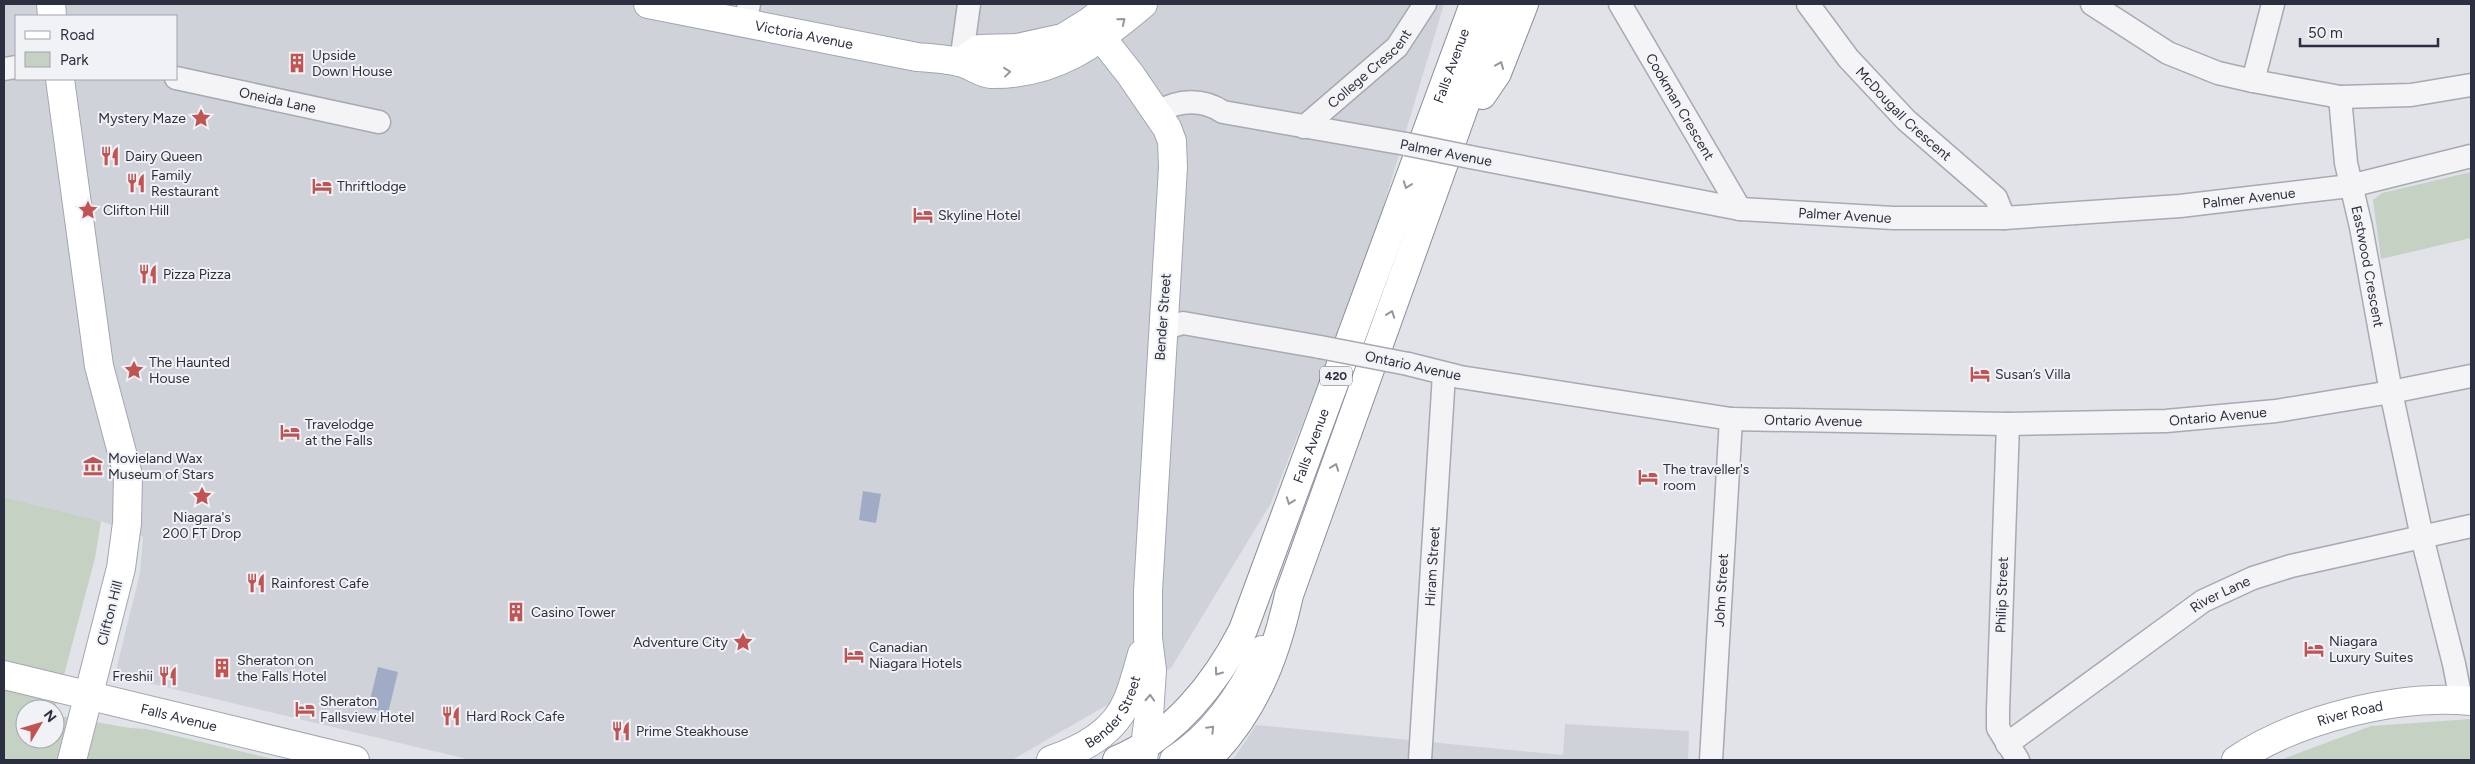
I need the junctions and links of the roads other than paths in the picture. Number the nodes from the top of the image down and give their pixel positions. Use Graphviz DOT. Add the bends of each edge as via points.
graph roads {
  1 [pos="648,4"];
  2 [pos="969,4"];
  3 [pos="1111,4"];
  4 [pos="1143,4"];
  5 [pos="1425,4"];
  6 [pos="1454,4"];
  7 [pos="1474,4"];
  8 [pos="1501,4"];
  9 [pos="1524,4"];
  10 [pos="1620,4"];
  11 [pos="1808,4"];
  12 [pos="2092,4"];
  13 [pos="2273,4"];
  14 [pos="747,14"];
  15 [pos="1095,31"];
  16 [pos="960,62"];
  17 [pos="178,78"];
  18 [pos="60,80"];
  19 [pos="2253,81"];
  20 [pos="2471,85"];
  21 [pos="2340,97"];
  22 [pos="1157,112"];
  23 [pos="379,122"];
  24 [pos="1429,122"];
  25 [pos="1304,127"];
  26 [pos="1462,146"];
  27 [pos="2471,156"];
  28 [pos="2350,186"];
  29 [pos="1740,209"];
  30 [pos="2004,218"];
  31 [pos="1162,329"];
  32 [pos="1444,374"];
  33 [pos="2471,376"];
  34 [pos="2391,392"];
  35 [pos="1731,419"];
  36 [pos="2008,424"];
  37 [pos="2471,526"];
  38 [pos="2422,537"];
  39 [pos="1289,595"];
  40 [pos="1148,638"];
  41 [pos="4,675"];
  42 [pos="90,694"];
  43 [pos="2466,700"];
  44 [pos="1223,750"];
  45 [pos="2012,752"];
  46 [pos="1143,753"];
  47 [pos="72,760"];
  48 [pos="355,760"];
  49 [pos="1050,760"];
  50 [pos="1117,760"];
  51 [pos="1174,760"];
  52 [pos="1207,760"];
  53 [pos="1420,760"];
  54 [pos="1711,760"];
  55 [pos="2236,760"];
  1 -- 14 [label="main road, Victoria Avenue"];
  2 -- 16 [label="street"];
  3 -- 15 [label="main road, Victoria Avenue"];
  15 -- 4 [label="main road, Victoria Avenue, one-way"];
  5 -- 25 [label="street, College Crescent" via="1397,47"];
  6 -- 24 [label="main road" via="1430,72"];
  7 -- 24 [label="main road, Falls Avenue / 420"];
  8 -- 26 [label="main road, Falls Avenue / 420"];
  26 -- 9 [label="main road, one-way" via="1497,73"];
  10 -- 29 [label="street, Cookman Crescent"];
  11 -- 30 [label="street, McDougall Crescent" via="1848,58 1906,120 1996,198"];
  12 -- 19 [label="street" via="2168,53 2218,73"];
  13 -- 19 [label="street"];
  14 -- 16 [label="main road, Victoria Avenue" via="918,57"];
  15 -- 16 [label="main road, Victoria Avenue" via="1073,56 1027,70 989,74"];
  15 -- 22 [label="main road, Bender Street"];
  17 -- 23 [label="street, Oneida Lane"];
  18 -- 42 [label="main road, Clifton Hill" via="99,366 128,475 123,554"];
  19 -- 21 [label="street"];
  20 -- 21 [label="street" via="2412,95"];
  21 -- 28 [label="street, Eastwood Crescent"];
  22 -- 25 [label="street, Palmer Avenue" via="1171,104 1210,103 1224,112"];
  22 -- 31 [label="main road, Bender Street" via="1172,141 1173,168"];
  24 -- 46 [label="main road, Falls Avenue / 420, one-way" via="1242,630 1220,669 1193,703"];
  25 -- 26 [label="street, Palmer Avenue, bridge" via="1406,144"];
  26 -- 29 [label="street, Palmer Avenue"];
  39 -- 26 [label="main road, Falls Avenue / 420, one-way"];
  27 -- 28 [label="street, Palmer Avenue"];
  28 -- 30 [label="street, Palmer Avenue" via="2180,206"];
  28 -- 34 [label="street, Eastwood Crescent" via="2361,227"];
  29 -- 30 [label="street, Palmer Avenue" via="1893,218"];
  31 -- 32 [label="street, Ontario Avenue, bridge" via="1183,323 1408,364"];
  31 -- 40 [label="main road, Bender Street" via="1152,493"];
  32 -- 35 [label="street, Ontario Avenue"];
  32 -- 53 [label="street, Hiram Street"];
  33 -- 34 [label="street, Ontario Avenue"];
  34 -- 36 [label="street, Ontario Avenue" via="2276,410 2166,422"];
  34 -- 38 [label="street, Eastwood Crescent"];
  35 -- 36 [label="street, Ontario Avenue"];
  35 -- 54 [label="street, John Street"];
  36 -- 45 [label="street, Philip Street" via="1998,728"];
  37 -- 38 [label="street, River Lane"];
  38 -- 43 [label="street, Eastwood Crescent"];
  38 -- 45 [label="street, River Lane" via="2291,566 2253,578 2203,601"];
  39 -- 44 [label="main road" via="1264,678"];
  51 -- 39 [label="main road, Falls Avenue, one-way" via="1198,742 1226,713 1252,672"];
  46 -- 40 [label="main road, Bender Street, one-way" via="1152,670"];
  40 -- 49 [label="main road, Bender Street" via="1128,699 1114,723 1081,748"];
  41 -- 42 [label="main road, Falls Avenue"];
  42 -- 47 [label="main road, Clifton Hill"];
  42 -- 48 [label="main road, Falls Avenue"];
  43 -- 55 [label="main road, River Road" via="2419,700 2325,720"];
  44 -- 52 [label="main road"];
  46 -- 50 [label="main road, Falls Avenue / 420"];
}
